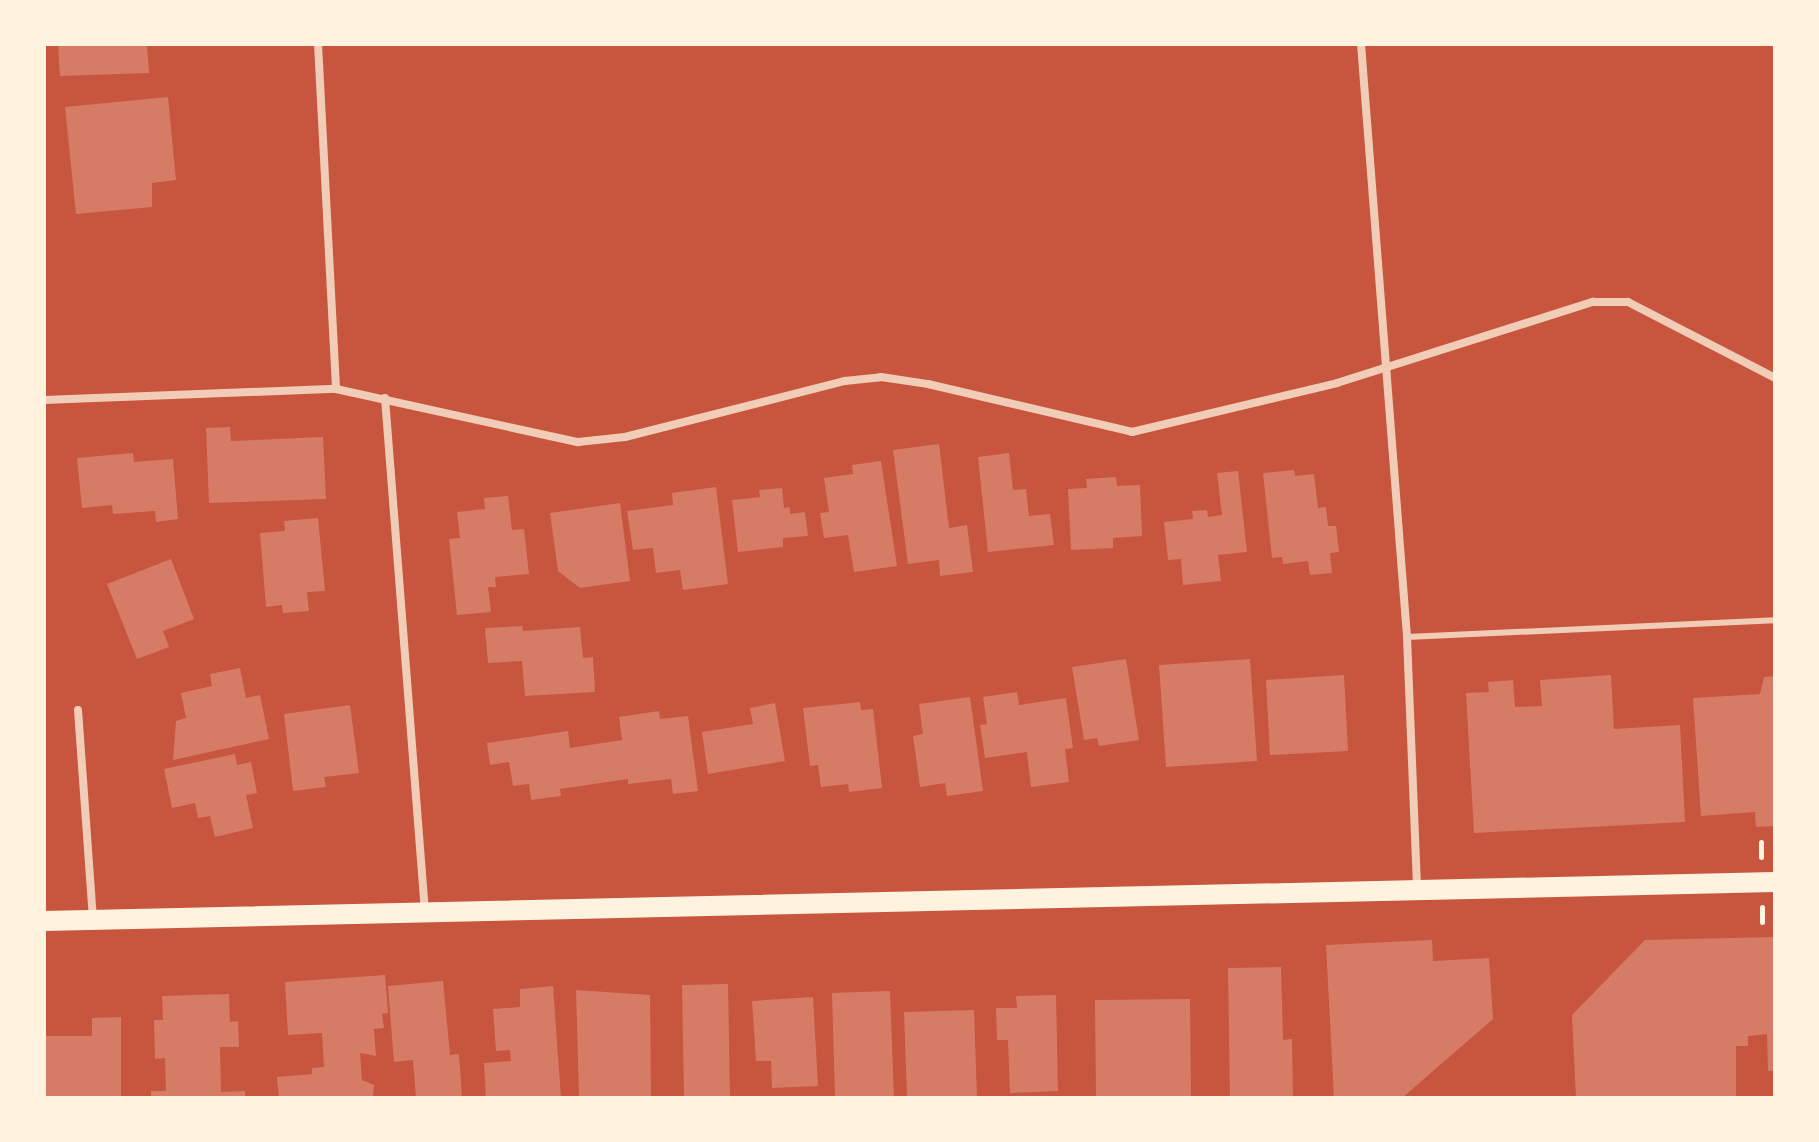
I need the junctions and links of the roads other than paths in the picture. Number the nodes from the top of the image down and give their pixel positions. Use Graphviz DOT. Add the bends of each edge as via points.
graph roads {
  1 [pos="318,44"];
  2 [pos="1361,44"];
  3 [pos="1384,367"];
  4 [pos="1775,378"];
  5 [pos="336,389"];
  6 [pos="385,398"];
  7 [pos="44,400"];
  8 [pos="1775,620"];
  9 [pos="1407,637"];
  10 [pos="78,710"];
  11 [pos="1775,882"];
  12 [pos="1417,889"];
  13 [pos="425,912"];
  14 [pos="93,920"];
  15 [pos="44,921"];
  1 -- 5 [label="street"];
  2 -- 3 [label="street"];
  3 -- 4 [label="street" via="1593,302 1628,302"];
  3 -- 6 [label="street" via="1132,432 881,377 845,381 625,437 578,442"];
  3 -- 9 [label="street"];
  5 -- 6 [label="street"];
  5 -- 7 [label="street"];
  6 -- 13 [label="street"];
  8 -- 9 [label="lane"];
  9 -- 12 [label="street"];
  10 -- 14 [label="street"];
  11 -- 12 [label="main road"];
  12 -- 13 [label="main road"];
  13 -- 14 [label="main road"];
  14 -- 15 [label="main road"];
}
